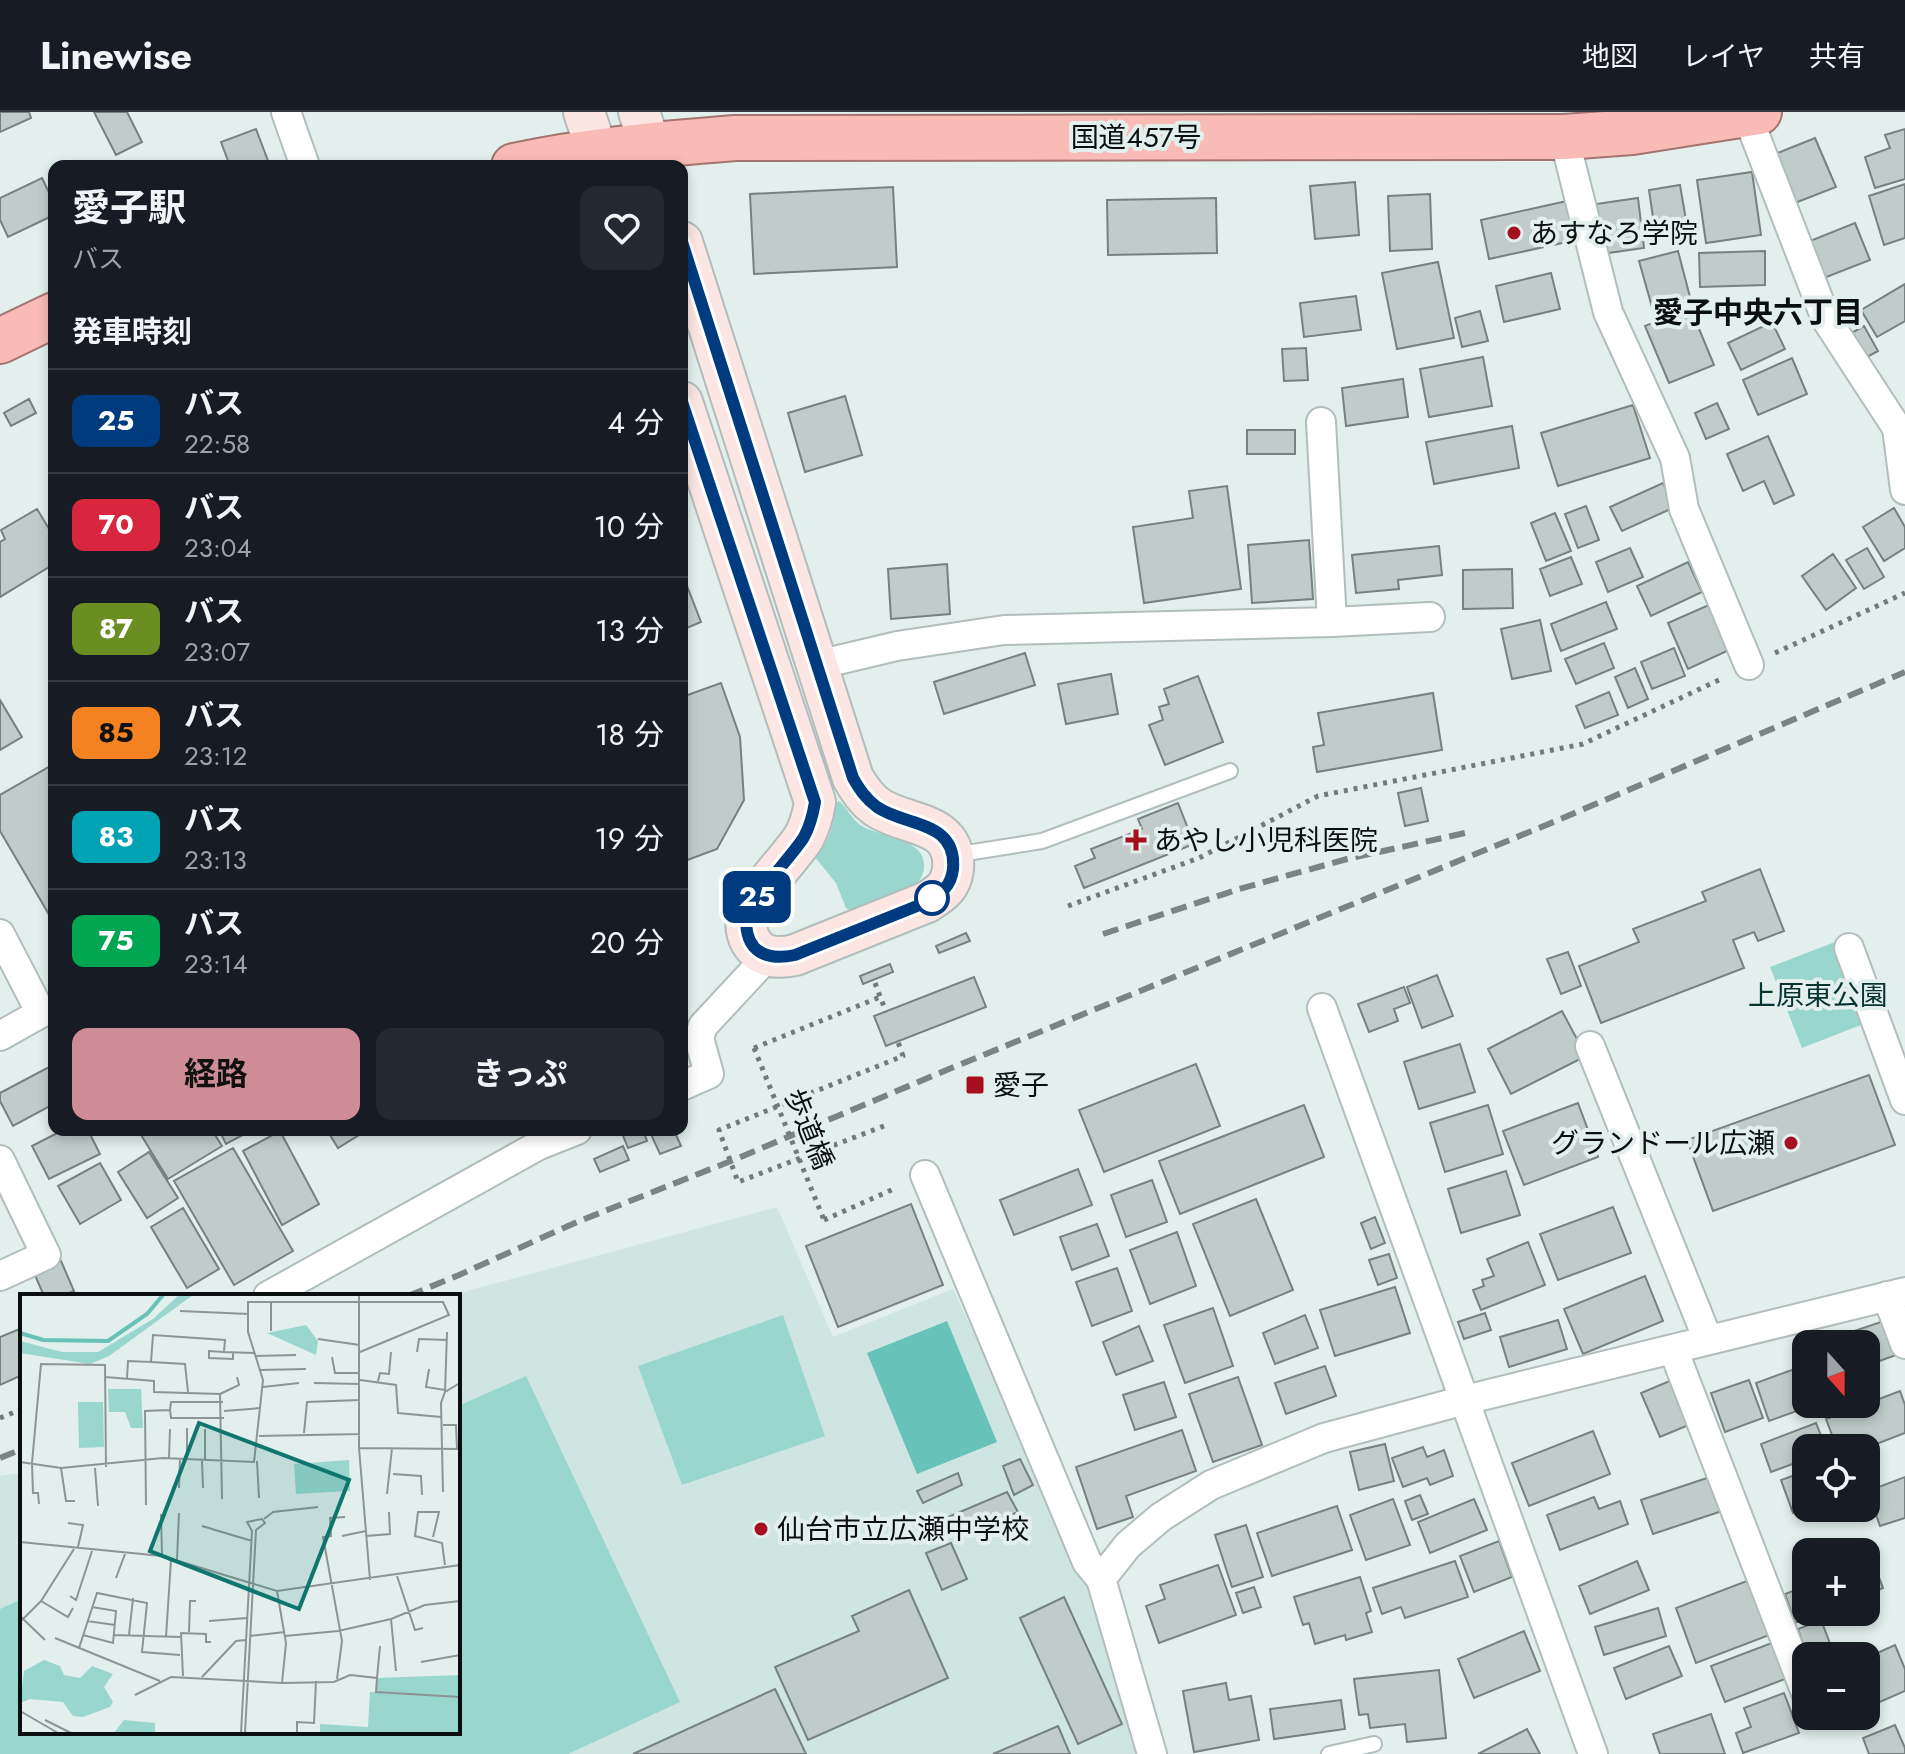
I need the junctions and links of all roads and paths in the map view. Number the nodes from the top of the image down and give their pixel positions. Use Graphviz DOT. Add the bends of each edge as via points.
graph roads {
  1 [pos="286,112"];
  2 [pos="1753,113"];
  3 [pos="1631,122"];
  4 [pos="1564,137"];
  5 [pos="649,141"];
  6 [pos="594,143"];
  7 [pos="303,160"];
  8 [pos="535,160"];
  9 [pos="688,261"];
  10 [pos="48,318"];
  11 [pos="0,341"];
  12 [pos="688,420"];
  13 [pos="1321,422"];
  14 [pos="1905,490"];
  15 [pos="1905,593"];
  16 [pos="1430,617"];
  17 [pos="1332,622"];
  18 [pos="817,665"];
  19 [pos="1749,665"];
  20 [pos="1230,771"];
  21 [pos="953,855"];
  22 [pos="1068,906"];
  23 [pos="0,934"];
  24 [pos="1849,948"];
  25 [pos="768,956"];
  26 [pos="875,983"];
  27 [pos="880,997"];
  28 [pos="1322,1008"];
  29 [pos="886,1012"];
  30 [pos="0,1036"];
  31 [pos="898,1042"];
  32 [pos="1590,1046"];
  33 [pos="688,1083"];
  34 [pos="1905,1100"];
  35 [pos="884,1126"];
  36 [pos="562,1136"];
  37 [pos="0,1160"];
  38 [pos="925,1175"];
  39 [pos="0,1276"];
  40 [pos="272,1294"];
  41 [pos="1896,1294"];
  42 [pos="1708,1340"];
  43 [pos="1905,1344"];
  44 [pos="1673,1349"];
  45 [pos="1465,1400"];
  46 [pos="20,1410"];
  47 [pos="0,1418"];
  48 [pos="1101,1579"];
  49 [pos="1792,1657"];
  50 [pos="1374,1744"];
  51 [pos="1152,1754"];
  52 [pos="1329,1754"];
  53 [pos="1593,1754"];
  1 -- 7 [label="street"];
  2 -- 3 [label="highway, 国道457号"];
  2 -- 14 [label="street" via="1826,319 1897,428"];
  3 -- 4 [label="highway, 国道457号"];
  4 -- 5 [label="highway, 国道457号" via="798,132"];
  4 -- 19 [label="street" via="1608,312 1675,458 1684,509"];
  5 -- 6 [label="highway, 国道457号"];
  6 -- 8 [label="highway, 国道457号"];
  9 -- 18 [label="main road"];
  10 -- 11 [label="highway"];
  12 -- 25 [label="main road" via="815,802 804,837 747,917 748,937"];
  13 -- 17 [label="street"];
  15 -- 19 [label="path"];
  16 -- 17 [label="street"];
  17 -- 18 [label="street" via="1004,630"];
  18 -- 21 [label="main road" via="853,778 864,796 880,809 931,828 947,839"];
  19 -- 22 [label="path" via="1583,744 1318,796 1199,858"];
  20 -- 21 [label="lane" via="1042,841"];
  21 -- 25 [label="main road" via="944,891 927,902 795,955"];
  23 -- 30 [label="street" via="41,1013"];
  24 -- 34 [label="street"];
  25 -- 33 [label="street" via="703,1026 699,1038 709,1074"];
  26 -- 27 [label="path"];
  27 -- 29 [label="path"];
  27 -- 38 [label="path, 歩道橋, bridge" via="754,1048 824,1220"];
  28 -- 45 [label="street"];
  31 -- 35 [label="path" via="903,1056 719,1130 738,1182"];
  32 -- 42 [label="street"];
  36 -- 40 [label="street"];
  37 -- 39 [label="street" via="46,1255"];
  38 -- 48 [label="street" via="1087,1562"];
  41 -- 42 [label="street"];
  41 -- 43 [label="street"];
  42 -- 44 [label="street"];
  44 -- 45 [label="street"];
  44 -- 49 [label="street"];
  45 -- 48 [label="street" via="1324,1438 1211,1485 1128,1545"];
  45 -- 53 [label="street"];
  46 -- 47 [label="path"];
  48 -- 51 [label="street"];
  50 -- 52 [label="lane"];
}
